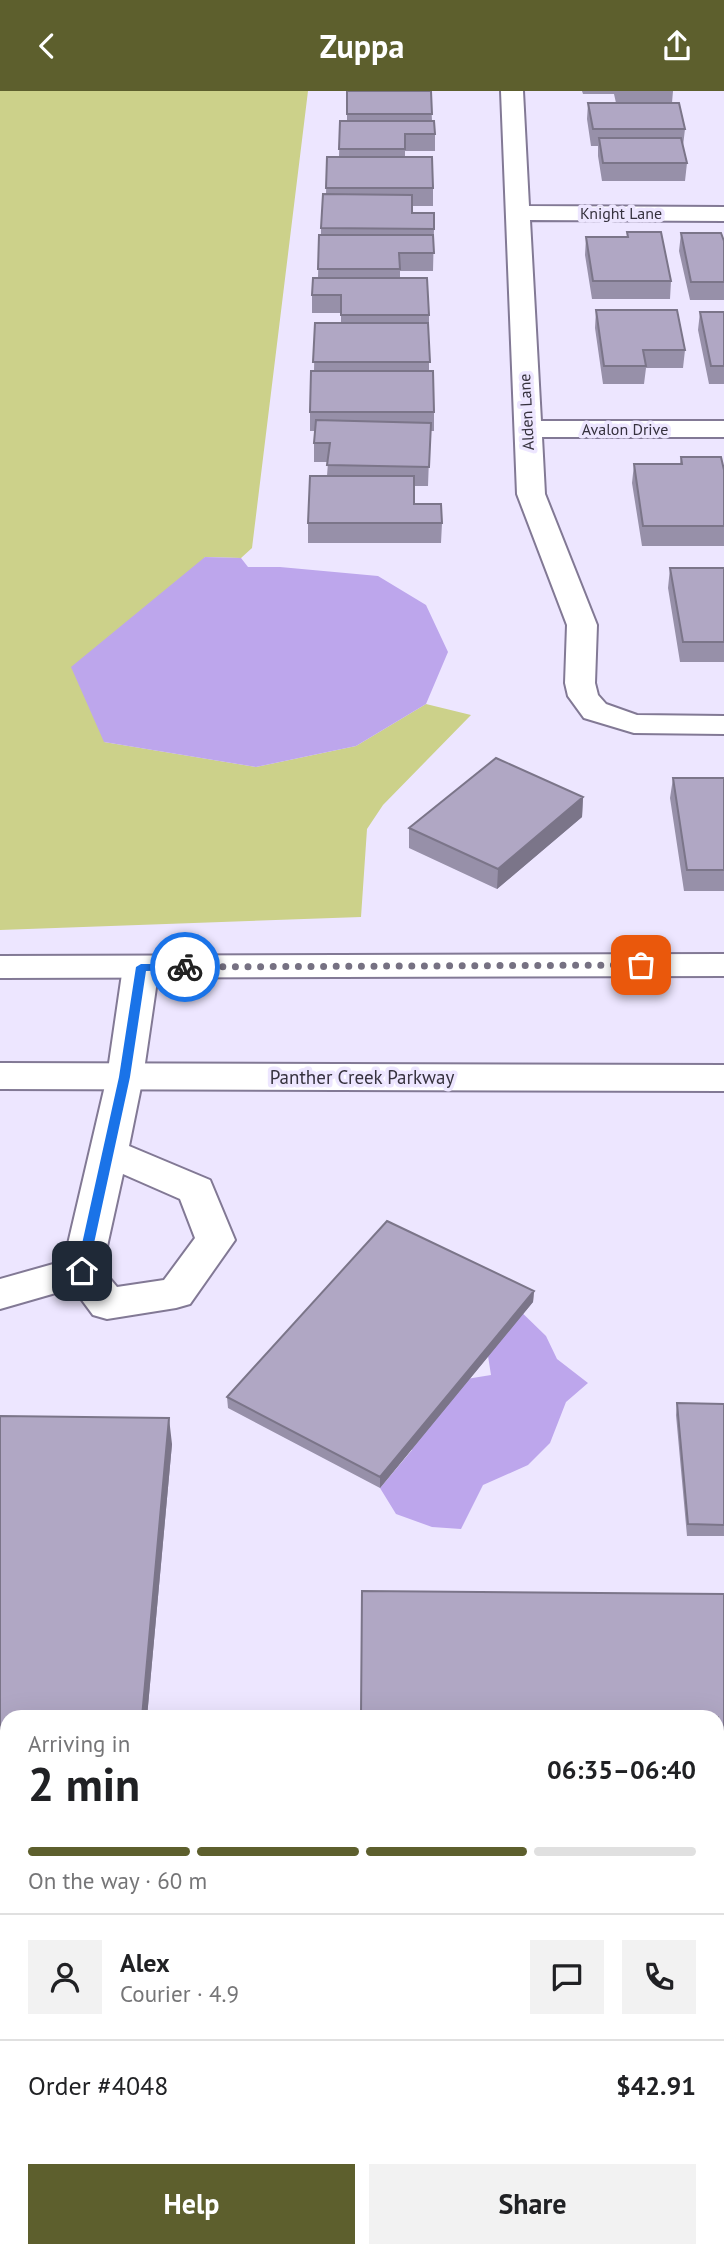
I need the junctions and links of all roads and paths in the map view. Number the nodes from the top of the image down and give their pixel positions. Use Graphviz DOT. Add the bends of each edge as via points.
graph roads {
  1 [pos="512,91"];
  2 [pos="517,213"];
  3 [pos="724,214"];
  4 [pos="527,429"];
  5 [pos="724,429"];
  6 [pos="724,725"];
  7 [pos="724,965"];
  8 [pos="0,967"];
  9 [pos="141,967"];
  10 [pos="0,1076"];
  11 [pos="125,1077"];
  12 [pos="724,1078"];
  13 [pos="108,1152"];
  14 [pos="82,1271"];
  15 [pos="0,1294"];
  1 -- 2 [label="street, Alden Lane"];
  2 -- 3 [label="street, Knight Lane"];
  2 -- 4 [label="street, Alden Lane"];
  4 -- 5 [label="street, Avalon Drive"];
  4 -- 6 [label="street, Alden Lane" via="531,494 582,625 580,683 588,705 634,724"];
  7 -- 9 [label="street"];
  8 -- 9 [label="street"];
  9 -- 11 [label="street"];
  10 -- 11 [label="street, Panther Creek Parkway"];
  11 -- 12 [label="street, Panther Creek Parkway"];
  11 -- 13 [label="street"];
  13 -- 14 [label="street"];
  13 -- 14 [label="street" via="196,1190 215,1240 176,1293 107,1304"];
  14 -- 15 [label="street"];
}
